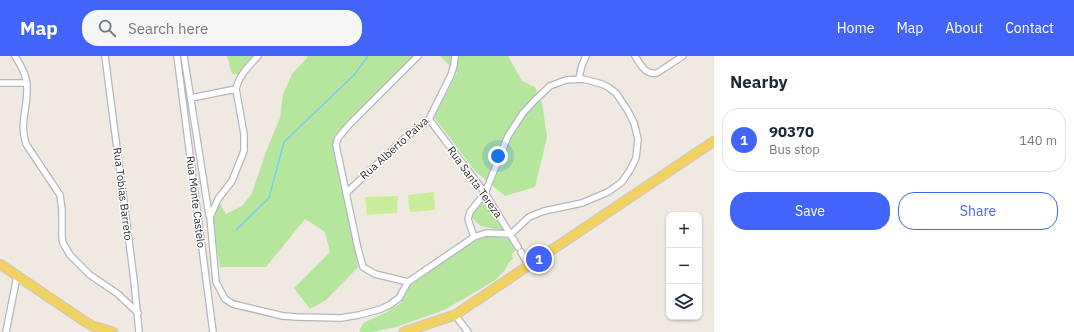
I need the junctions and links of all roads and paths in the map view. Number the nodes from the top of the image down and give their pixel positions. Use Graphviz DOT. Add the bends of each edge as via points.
graph roads {
  1 [pos="15,56"];
  2 [pos="105,56"];
  3 [pos="177,56"];
  4 [pos="184,56"];
  5 [pos="258,56"];
  6 [pos="418,56"];
  7 [pos="455,56"];
  8 [pos="586,56"];
  9 [pos="635,56"];
  10 [pos="683,56"];
  11 [pos="579,78"];
  12 [pos="0,83"];
  13 [pos="27,83"];
  14 [pos="236,89"];
  15 [pos="191,98"];
  16 [pos="429,119"];
  17 [pos="714,141"];
  18 [pos="346,193"];
  19 [pos="485,193"];
  20 [pos="210,217"];
  21 [pos="511,234"];
  22 [pos="474,237"];
  23 [pos="0,264"];
  24 [pos="528,265"];
  25 [pos="17,276"];
  26 [pos="408,282"];
  27 [pos="138,314"];
  28 [pos="455,315"];
  29 [pos="93,329"];
  30 [pos="6,332"];
  31 [pos="113,332"];
  32 [pos="139,332"];
  33 [pos="213,332"];
  34 [pos="404,332"];
  35 [pos="468,332"];
  1 -- 13 [label="street"];
  2 -- 27 [label="street, Rua Tobias Barreto"];
  3 -- 33 [label="street, Rua Monte Castelo"];
  4 -- 15 [label="street"];
  5 -- 14 [label="street" via="237,82"];
  6 -- 18 [label="street" via="338,138 336,145"];
  7 -- 16 [label="street, Rua Alberto Paiva" via="451,75"];
  8 -- 11 [label="street"];
  9 -- 10 [label="street" via="644,69 653,74"];
  11 -- 19 [label="street" via="550,86 523,113 508,136"];
  11 -- 21 [label="street" via="602,84 616,93 634,123 638,139 636,158 622,182 608,192 582,203 529,217"];
  12 -- 13 [label="street"];
  13 -- 27 [label="street" via="22,124 24,137 60,195 62,237 66,250 90,275 118,294"];
  14 -- 15 [label="street"];
  14 -- 20 [label="street" via="244,134 244,150 232,180 214,205"];
  15 -- 20 [label="street"];
  16 -- 18 [label="street, Rua Alberto Paiva"];
  16 -- 19 [label="street, Rua Santa Tereza"];
  17 -- 24 [label="main road"];
  18 -- 26 [label="street" via="363,267 375,274"];
  19 -- 21 [label="street, Rua Santa Tereza"];
  19 -- 22 [label="street" via="469,216"];
  20 -- 26 [label="street" via="216,282 225,299 233,304 283,316 359,316 391,304 399,298"];
  21 -- 22 [label="street" via="486,233"];
  21 -- 24 [label="street, Rua Santa Tereza"];
  22 -- 26 [label="street"];
  23 -- 25 [label="main road"];
  24 -- 28 [label="main road"];
  25 -- 29 [label="main road"];
  25 -- 30 [label="street"];
  27 -- 32 [label="street, Rua Tobias Barreto"];
  28 -- 34 [label="main road"];
  28 -- 35 [label="street"];
  29 -- 31 [label="main road"];
}
